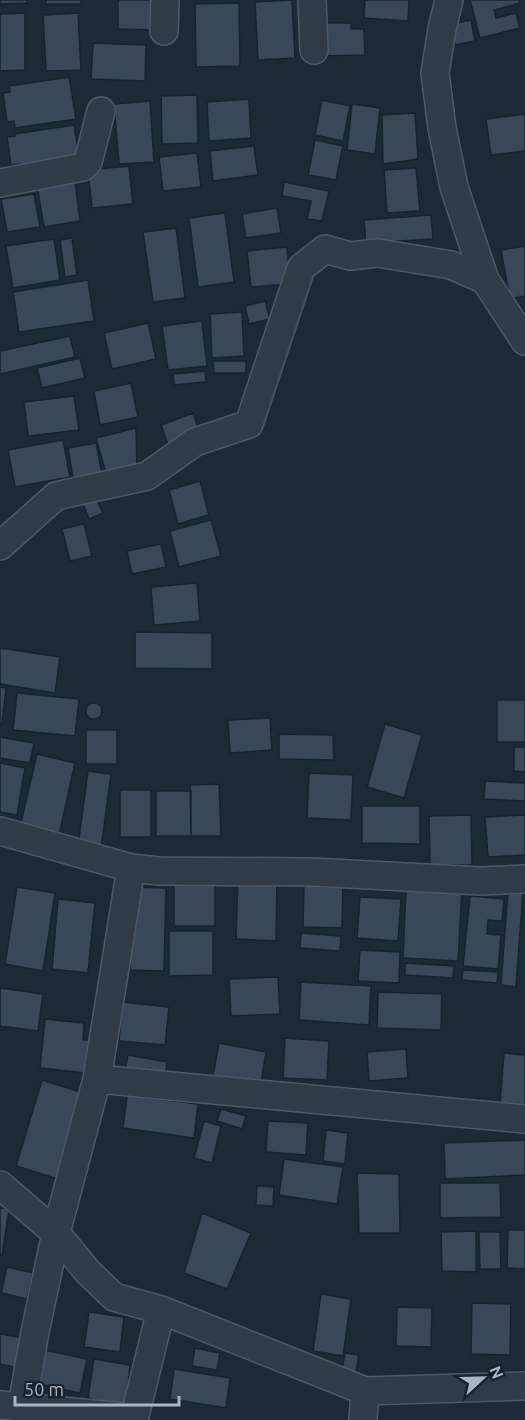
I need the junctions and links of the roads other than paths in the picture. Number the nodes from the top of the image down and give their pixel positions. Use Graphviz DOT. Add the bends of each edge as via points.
graph roads {
  1 [pos="165,0"];
  2 [pos="312,0"];
  3 [pos="449,0"];
  4 [pos="164,31"];
  5 [pos="314,50"];
  6 [pos="101,111"];
  7 [pos="0,183"];
  8 [pos="485,280"];
  9 [pos="525,341"];
  10 [pos="0,546"];
  11 [pos="0,831"];
  12 [pos="131,868"];
  13 [pos="525,879"];
  14 [pos="98,1079"];
  15 [pos="525,1119"];
  16 [pos="0,1185"];
  17 [pos="56,1233"];
  18 [pos="161,1310"];
  19 [pos="525,1386"];
  20 [pos="365,1391"];
  21 [pos="11,1405"];
  22 [pos="134,1419"];
  23 [pos="363,1420"];
  1 -- 4 [label="street"];
  2 -- 5 [label="street"];
  3 -- 8 [label="street" via="435,74 454,187"];
  6 -- 7 [label="street" via="88,162 82,167"];
  8 -- 9 [label="street"];
  8 -- 10 [label="street" via="451,265 378,254 350,256 325,249 301,268 249,424 195,442 147,476 57,496"];
  11 -- 12 [label="street"];
  12 -- 13 [label="street" via="314,872 481,882"];
  12 -- 14 [label="street"];
  14 -- 15 [label="street"];
  14 -- 17 [label="street"];
  16 -- 17 [label="street"];
  17 -- 18 [label="street" via="114,1297"];
  17 -- 21 [label="street" via="35,1332"];
  18 -- 20 [label="street"];
  18 -- 22 [label="street"];
  19 -- 20 [label="street"];
  20 -- 23 [label="street"];
  21 -- 22 [label="street"];
}
